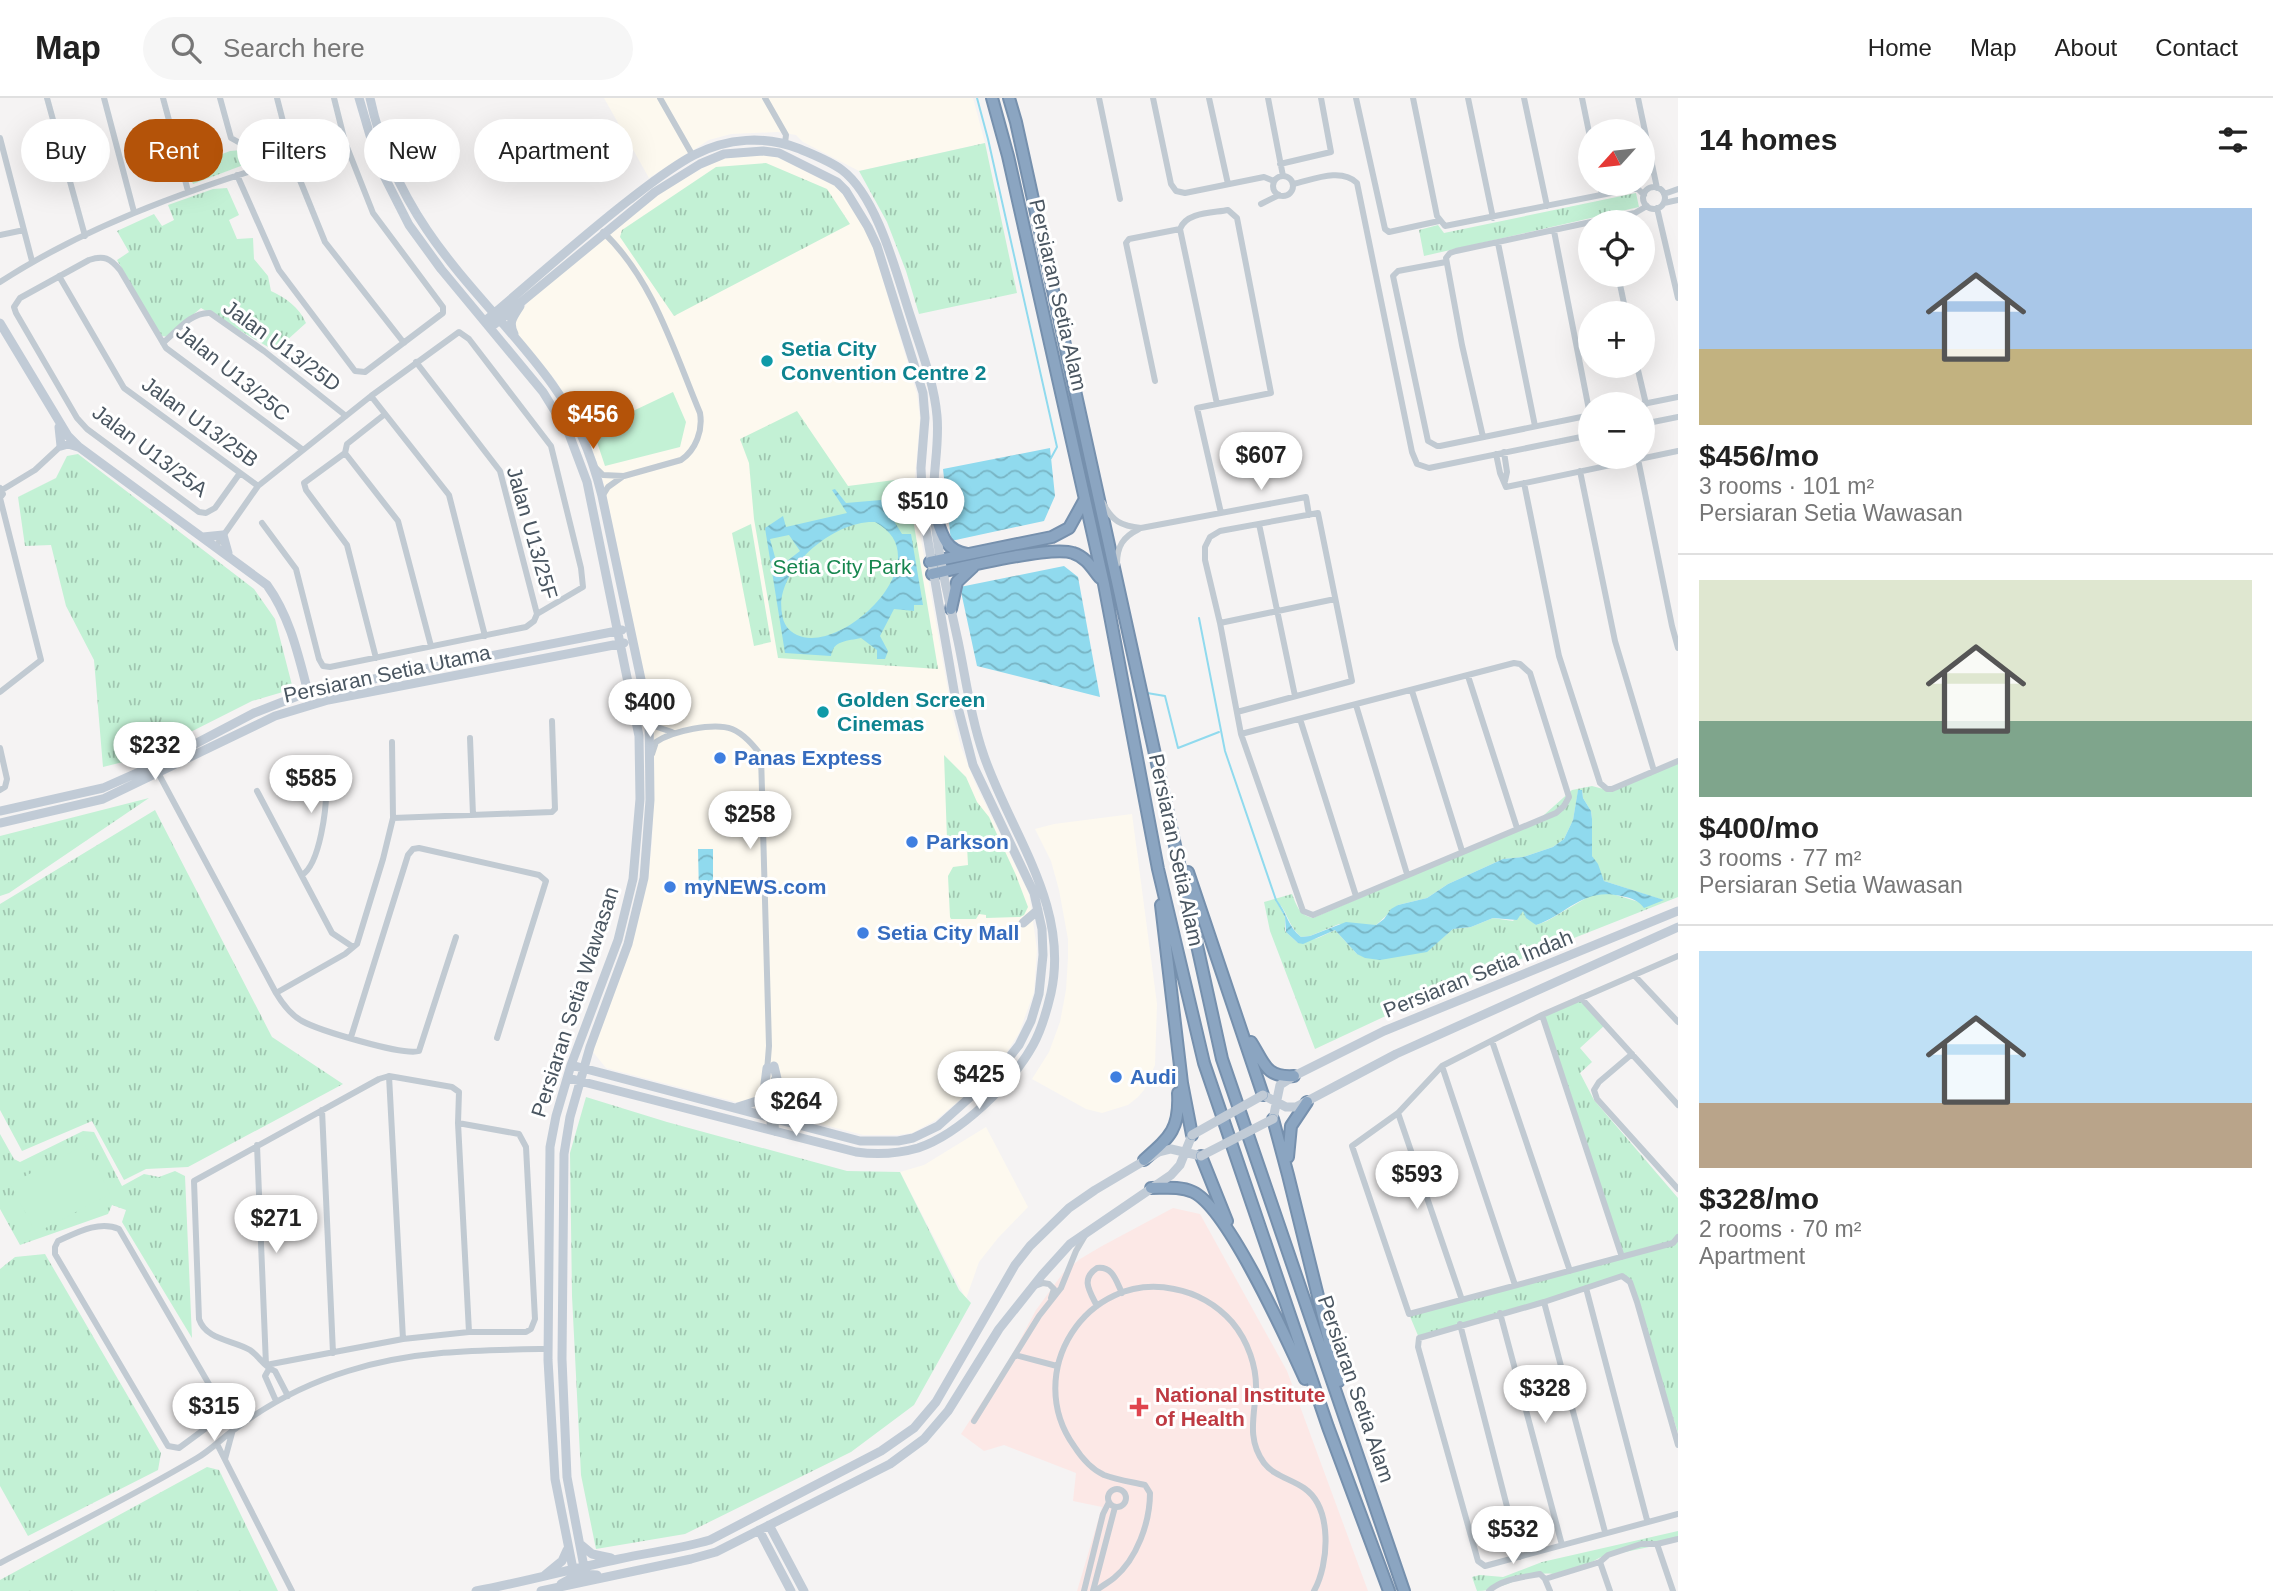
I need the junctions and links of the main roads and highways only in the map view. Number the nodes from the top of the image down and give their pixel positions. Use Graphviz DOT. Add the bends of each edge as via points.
graph roads {
  1 [pos="990,98"];
  2 [pos="1010,98"];
  3 [pos="1085,499"];
  4 [pos="934,511"];
  5 [pos="969,554"];
  6 [pos="975,565"];
  7 [pos="943,566"];
  8 [pos="931,568"];
  9 [pos="1104,584"];
  10 [pos="951,608"];
  11 [pos="1168,809"];
  12 [pos="1158,869"];
  13 [pos="1175,1026"];
  14 [pos="1244,1035"];
  15 [pos="1294,1076"];
  16 [pos="1263,1095"];
  17 [pos="1307,1102"];
  18 [pos="1273,1119"];
  19 [pos="1192,1135"];
  20 [pos="1201,1156"];
  21 [pos="1144,1160"];
  22 [pos="1289,1175"];
  23 [pos="1151,1188"];
  24 [pos="1238,1246"];
  25 [pos="1328,1427"];
  26 [pos="1355,1447"];
  27 [pos="1387,1591"];
  28 [pos="1404,1591"];
  1 -- 3 [label="highway, Persiaran Setia Alam" via="1008,156"];
  2 -- 11 [label="highway, Persiaran Setia Alam"];
  3 -- 5 [label="highway" via="1069,528 1052,537"];
  3 -- 9 [label="highway, Persiaran Setia Alam"];
  4 -- 5 [label="highway" via="950,548"];
  5 -- 7 [label="highway"];
  6 -- 7 [label="highway"];
  6 -- 9 [label="highway" via="1072,552 1086,559"];
  6 -- 10 [label="highway" via="957,582"];
  7 -- 8 [label="highway"];
  9 -- 12 [label="highway, Persiaran Setia Alam"];
  11 -- 14 [label="highway" via="1214,957"];
  11 -- 26 [label="highway, Persiaran Setia Alam" via="1222,1059"];
  12 -- 13 [label="highway"];
  12 -- 25 [label="highway, Persiaran Setia Alam" via="1204,1063"];
  13 -- 19 [label="highway"];
  13 -- 21 [label="highway" via="1179,1113 1171,1135"];
  14 -- 15 [label="highway" via="1270,1072"];
  14 -- 16 [label="highway"];
  17 -- 22 [label="highway" via="1291,1126"];
  18 -- 22 [label="highway"];
  20 -- 24 [label="highway"];
  22 -- 26 [label="highway"];
  23 -- 24 [label="highway" via="1173,1187 1201,1196"];
  24 -- 25 [label="highway"];
  25 -- 27 [label="highway, Persiaran Setia Alam"];
  26 -- 28 [label="highway, Persiaran Setia Alam"];
}
